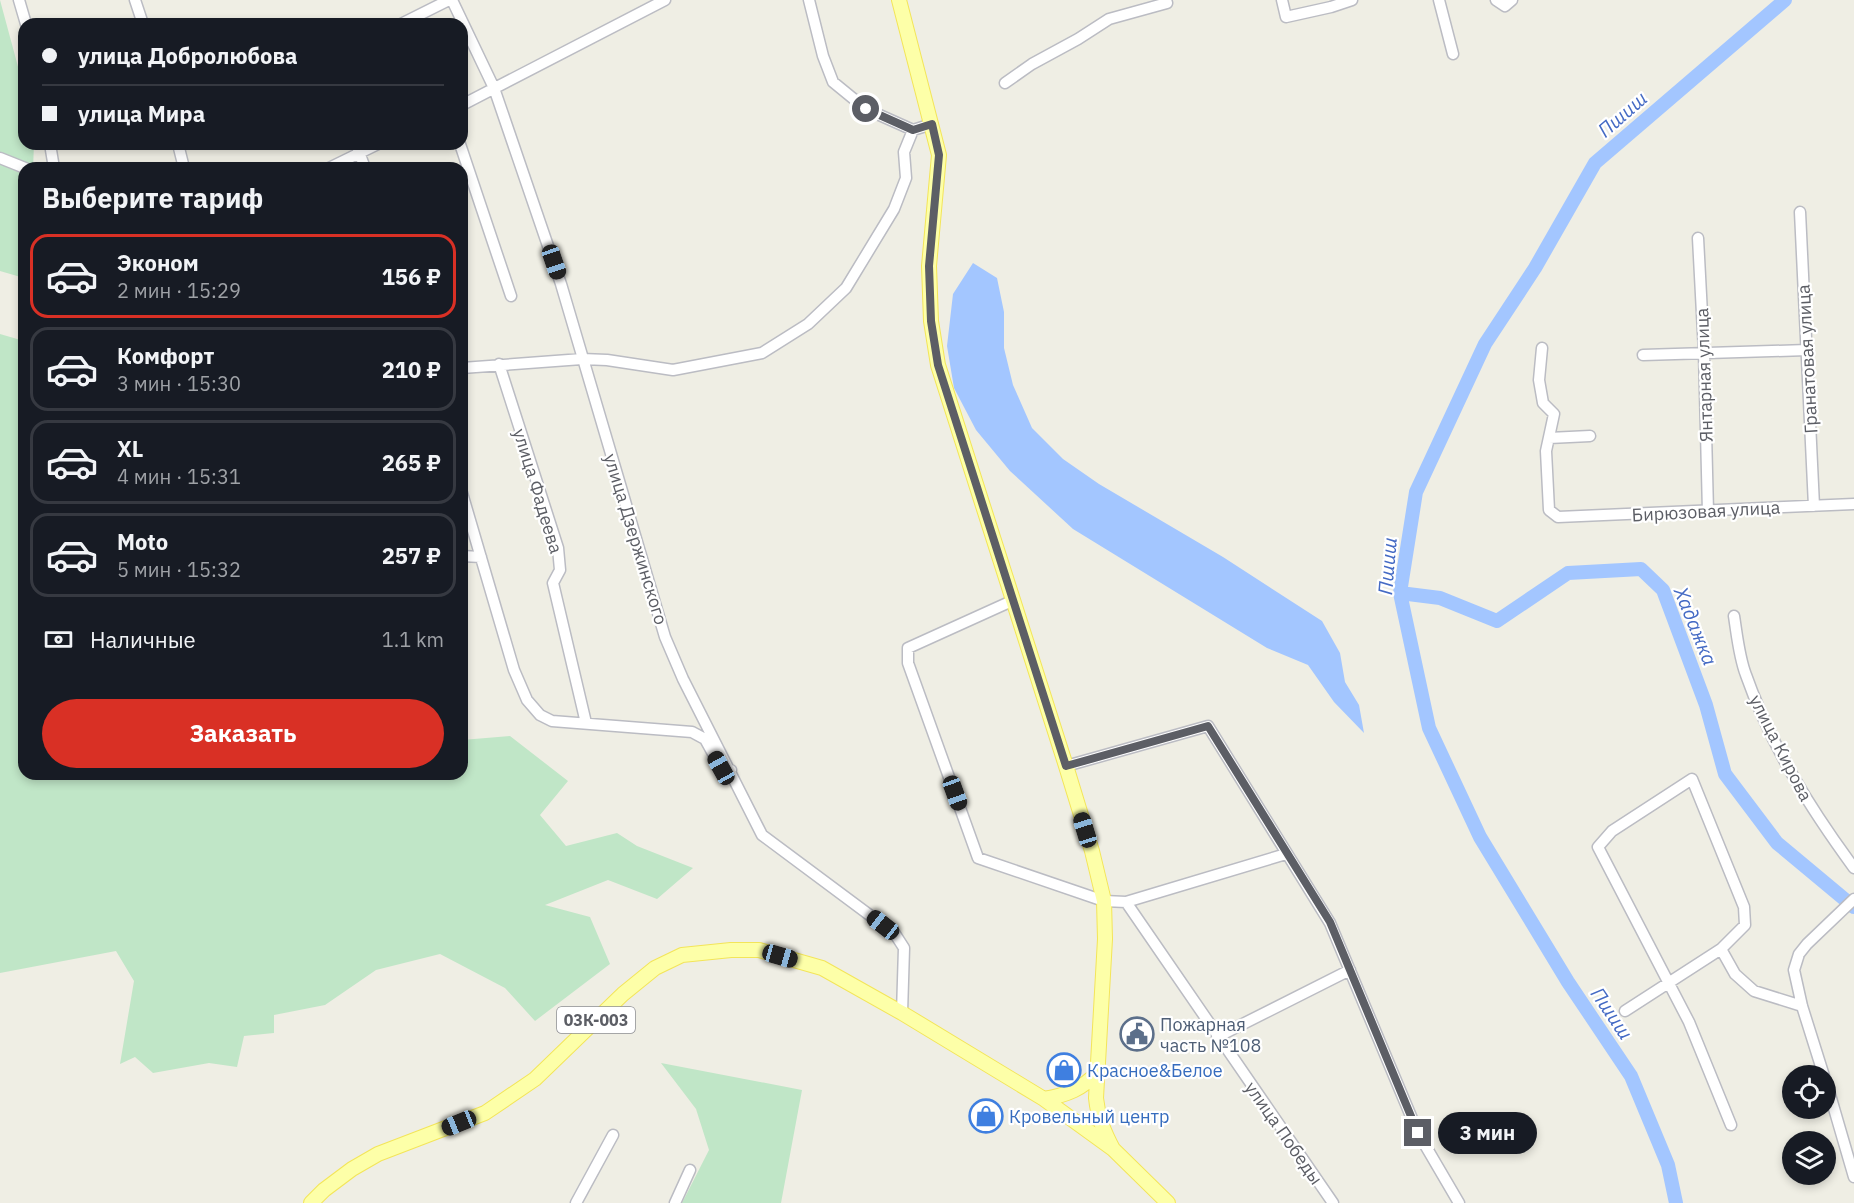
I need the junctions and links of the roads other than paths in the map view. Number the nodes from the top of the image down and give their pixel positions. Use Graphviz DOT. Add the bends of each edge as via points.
graph roads {
  1 [pos="19,0"];
  2 [pos="135,0"];
  3 [pos="450,0"];
  4 [pos="665,0"];
  5 [pos="809,0"];
  6 [pos="899,0"];
  7 [pos="1282,0"];
  8 [pos="1352,0"];
  9 [pos="1439,0"];
  10 [pos="1496,0"];
  11 [pos="1512,0"];
  12 [pos="1166,1"];
  13 [pos="24,18"];
  14 [pos="141,18"];
  15 [pos="413,18"];
  16 [pos="459,18"];
  17 [pos="468,36"];
  18 [pos="1453,54"];
  19 [pos="1005,82"];
  20 [pos="494,88"];
  21 [pos="468,102"];
  22 [pos="932,124"];
  23 [pos="913,130"];
  24 [pos="355,150"];
  25 [pos="0,158"];
  26 [pos="338,162"];
  27 [pos="18,165"];
  28 [pos="468,168"];
  29 [pos="1800,212"];
  30 [pos="1698,238"];
  31 [pos="511,296"];
  32 [pos="1542,348"];
  33 [pos="1807,350"];
  34 [pos="1704,352"];
  35 [pos="1643,354"];
  36 [pos="582,359"];
  37 [pos="499,364"];
  38 [pos="468,367"];
  39 [pos="1590,436"];
  40 [pos="1549,438"];
  41 [pos="1854,504"];
  42 [pos="1814,506"];
  43 [pos="1708,512"];
  44 [pos="468,513"];
  45 [pos="468,556"];
  46 [pos="481,557"];
  47 [pos="1014,600"];
  48 [pos="1734,616"];
  49 [pos="586,723"];
  50 [pos="1066,766"];
  51 [pos="731,770"];
  52 [pos="1286,854"];
  53 [pos="1854,868"];
  54 [pos="1854,899"];
  55 [pos="1104,900"];
  56 [pos="1126,902"];
  57 [pos="1721,950"];
  58 [pos="1350,970"];
  59 [pos="1668,982"];
  60 [pos="1802,1006"];
  61 [pos="1625,1011"];
  62 [pos="902,1013"];
  63 [pos="1217,1037"];
  64 [pos="1821,1065"];
  65 [pos="1098,1072"];
  66 [pos="1044,1099"];
  67 [pos="1836,1115"];
  68 [pos="1731,1125"];
  69 [pos="613,1135"];
  70 [pos="1113,1149"];
  71 [pos="690,1170"];
  72 [pos="1854,1177"];
  73 [pos="311,1203"];
  74 [pos="576,1203"];
  75 [pos="675,1203"];
  76 [pos="1168,1203"];
  77 [pos="1332,1203"];
  78 [pos="1459,1203"];
  1 -- 13 [label="street"];
  2 -- 14 [label="street"];
  3 -- 15 [label="street"];
  3 -- 16 [label="street, улица Дзержинского"];
  4 -- 20 [label="street"];
  5 -- 23 [label="street" via="833,82 866,109"];
  6 -- 22 [label="main road"];
  7 -- 8 [label="street" via="1286,17"];
  9 -- 18 [label="street"];
  10 -- 11 [label="street" via="1505,6"];
  12 -- 19 [label="street" via="1109,19"];
  17 -- 20 [label="street, улица Дзержинского"];
  20 -- 21 [label="street"];
  20 -- 36 [label="street, улица Дзержинского" via="561,284"];
  22 -- 23 [label="street"];
  22 -- 47 [label="main road" via="939,155 929,266 938,365"];
  23 -- 36 [label="street" via="904,152 906,178 894,209 846,288 808,324 762,353 673,370"];
  24 -- 26 [label="street"];
  25 -- 27 [label="street"];
  28 -- 31 [label="street"];
  29 -- 33 [label="street, Гранатовая улица"];
  30 -- 34 [label="street, Янтарная улица"];
  32 -- 40 [label="street" via="1539,380 1543,404 1554,414"];
  33 -- 34 [label="street"];
  33 -- 42 [label="street, Гранатовая улица"];
  34 -- 35 [label="street"];
  34 -- 43 [label="street, Янтарная улица"];
  36 -- 37 [label="street"];
  36 -- 51 [label="street, улица Дзержинского" via="665,637"];
  37 -- 38 [label="street"];
  37 -- 49 [label="street, улица Фадеева" via="558,548 560,570 553,583"];
  39 -- 40 [label="street"];
  40 -- 43 [label="street, Бирюзовая улица" via="1549,510 1558,518"];
  41 -- 42 [label="street, Бирюзовая улица"];
  42 -- 43 [label="street, Бирюзовая улица"];
  44 -- 46 [label="street"];
  45 -- 46 [label="street"];
  46 -- 49 [label="street" via="514,670 527,700 552,720"];
  47 -- 50 [label="main road"];
  47 -- 55 [label="street" via="908,648 908,663 978,858"];
  48 -- 53 [label="street, улица Кирова" via="1745,674 1779,750 1818,818"];
  49 -- 51 [label="street" via="692,732 705,739 721,768"];
  50 -- 52 [label="street" via="1208,726"];
  50 -- 55 [label="main road"];
  51 -- 62 [label="street, улица Дзержинского" via="762,835 895,934 904,948"];
  52 -- 56 [label="street"];
  52 -- 58 [label="street" via="1330,922"];
  54 -- 60 [label="street" via="1799,954 1794,970"];
  55 -- 56 [label="street"];
  55 -- 65 [label="main road" via="1106,939"];
  56 -- 63 [label="street, улица Победы"];
  57 -- 59 [label="street"];
  57 -- 59 [label="street" via="1745,925 1744,907 1692,779 1612,831 1598,847"];
  57 -- 60 [label="street" via="1735,974 1754,991"];
  58 -- 63 [label="street"];
  58 -- 78 [label="street" via="1418,1133"];
  59 -- 61 [label="street"];
  59 -- 68 [label="street" via="1689,1022"];
  60 -- 64 [label="street"];
  62 -- 66 [label="main road, 03К-003"];
  62 -- 73 [label="main road, 03К-003" via="822,968 759,950 682,955 655,968 622,994 535,1079 485,1113 378,1154 352,1169"];
  63 -- 77 [label="street, улица Победы"];
  65 -- 66 [label="main road" via="1075,1091"];
  65 -- 70 [label="main road" via="1098,1116"];
  66 -- 70 [label="main road, 03К-003"];
  67 -- 72 [label="street"];
  69 -- 74 [label="street"];
  70 -- 76 [label="main road, 03К-003"];
  71 -- 75 [label="street"];
}
